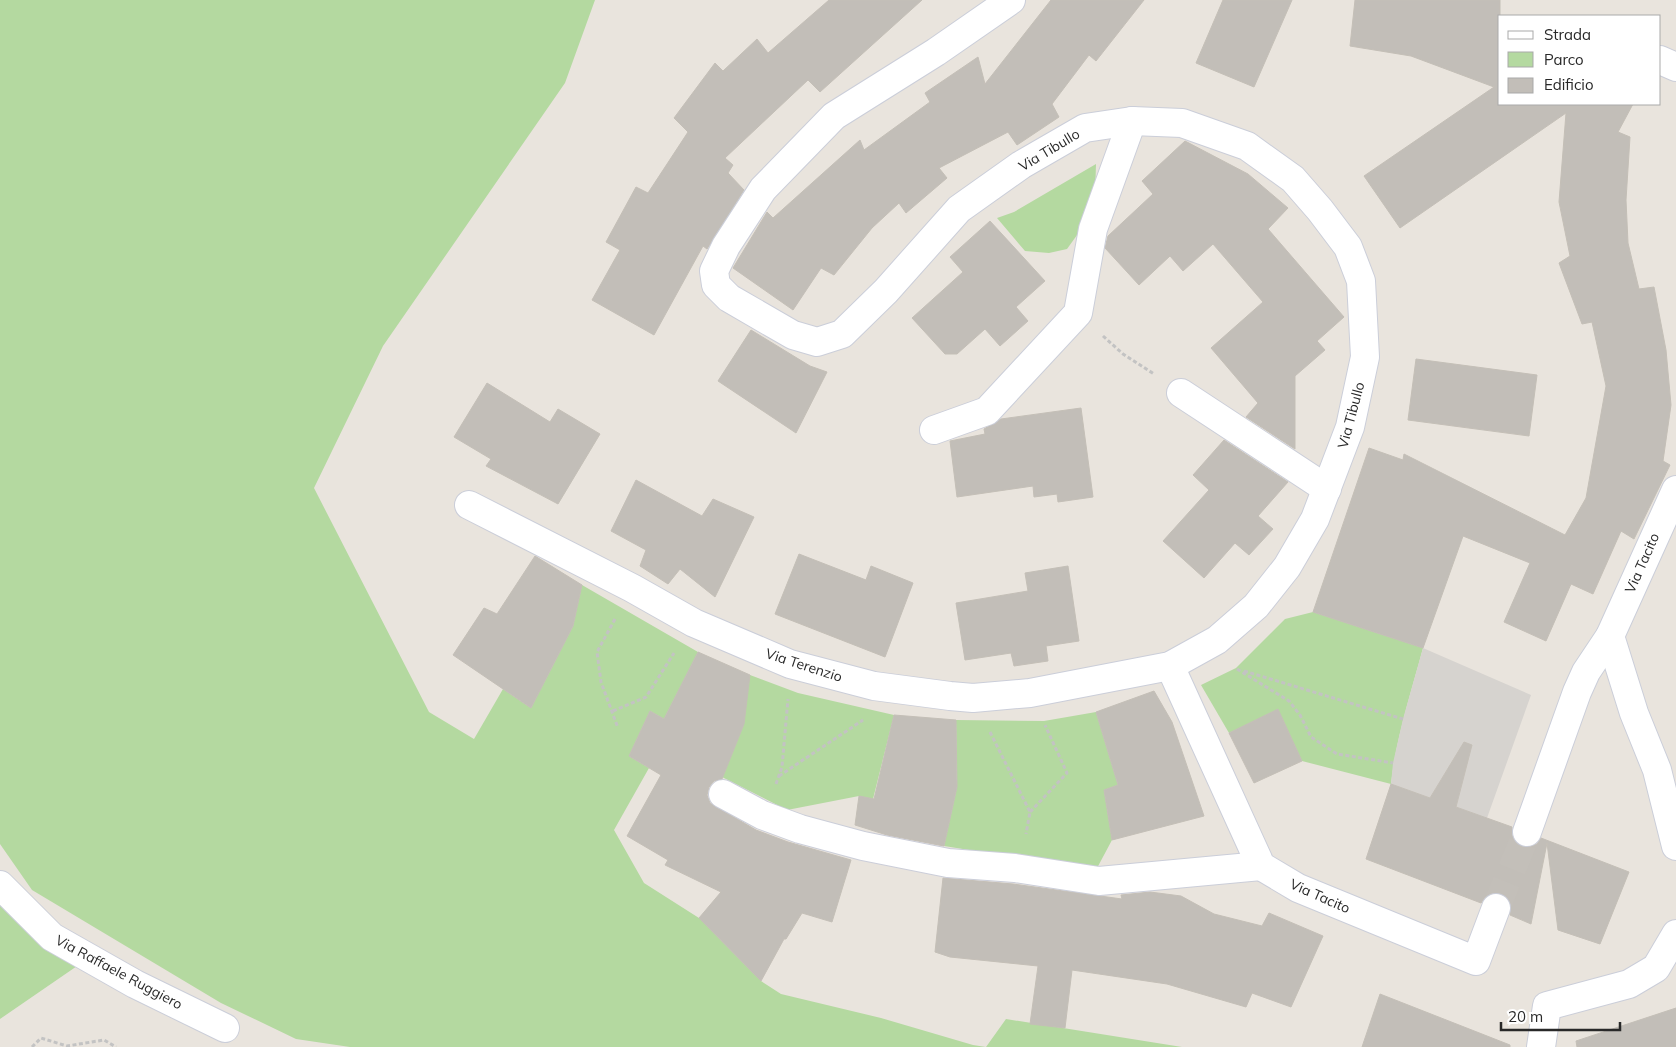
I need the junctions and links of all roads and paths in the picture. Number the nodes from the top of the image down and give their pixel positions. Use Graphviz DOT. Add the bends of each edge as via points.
graph roads {
  1 [pos="1011,0"];
  2 [pos="1661,60"];
  3 [pos="1676,67"];
  4 [pos="1132,121"];
  5 [pos="1078,313"];
  6 [pos="1181,393"];
  7 [pos="934,430"];
  8 [pos="1327,489"];
  9 [pos="1676,490"];
  10 [pos="469,505"];
  11 [pos="632,588"];
  12 [pos="694,623"];
  13 [pos="1610,636"];
  14 [pos="790,664"];
  15 [pos="1170,666"];
  16 [pos="874,686"];
  17 [pos="1030,693"];
  18 [pos="973,698"];
  19 [pos="612,712"];
  20 [pos="1403,719"];
  21 [pos="618,728"];
  22 [pos="1393,763"];
  23 [pos="779,777"];
  24 [pos="723,794"];
  25 [pos="1030,812"];
  26 [pos="762,815"];
  27 [pos="1527,832"];
  28 [pos="1676,846"];
  29 [pos="1261,866"];
  30 [pos="1015,868"];
  31 [pos="0,885"];
  32 [pos="1496,908"];
  33 [pos="1676,934"];
  34 [pos="224,1028"];
  35 [pos="32,1047"];
  36 [pos="116,1047"];
  37 [pos="1541,1047"];
  1 -- 4 [label="street, Via Tibullo" via="834,116 763,189 726,246 714,271 716,285 730,298 793,335 817,342 842,334 960,209 1021,166 1085,128"];
  2 -- 3 [label="street"];
  4 -- 5 [label="street" via="1093,229"];
  4 -- 8 [label="street, Via Tibullo" via="1182,123 1247,146 1293,180 1348,247 1361,281 1366,358 1350,427"];
  5 -- 6 [label="path" via="1124,354"];
  5 -- 7 [label="street" via="987,411"];
  6 -- 8 [label="street"];
  8 -- 15 [label="street, Via Tibullo" via="1315,519 1286,567 1256,606 1217,640"];
  9 -- 13 [label="street, Via Tacito"];
  10 -- 11 [label="street, Via Terenzio"];
  11 -- 12 [label="street, Via Terenzio"];
  11 -- 19 [label="path" via="596,652 601,682"];
  12 -- 14 [label="street, Via Terenzio"];
  12 -- 19 [label="path" via="646,697"];
  13 -- 27 [label="street, Via Tacito" via="1577,692"];
  13 -- 28 [label="street" via="1634,713 1657,770"];
  14 -- 16 [label="street, Via Terenzio"];
  14 -- 23 [label="path"];
  15 -- 17 [label="street, Via Terenzio"];
  15 -- 29 [label="street"];
  16 -- 18 [label="street, Via Terenzio"];
  16 -- 23 [label="path" via="874,712"];
  17 -- 18 [label="street, Via Terenzio"];
  17 -- 25 [label="path" via="1067,772"];
  18 -- 25 [label="path"];
  19 -- 21 [label="path"];
  20 -- 22 [label="path" via="1236,668 1289,701 1310,736 1337,754"];
  23 -- 26 [label="path"];
  24 -- 26 [label="street"];
  25 -- 30 [label="path" via="1024,845"];
  26 -- 30 [label="street" via="863,846 948,863"];
  29 -- 30 [label="street" via="1099,881"];
  29 -- 32 [label="street, Via Tacito" via="1298,888 1476,962"];
  31 -- 34 [label="street, Via Raffaele Ruggiero" via="52,936 134,984"];
  33 -- 37 [label="street" via="1656,968 1629,984 1547,1006"];
  35 -- 36 [label="path" via="41,1038 67,1046 104,1040"];
}
